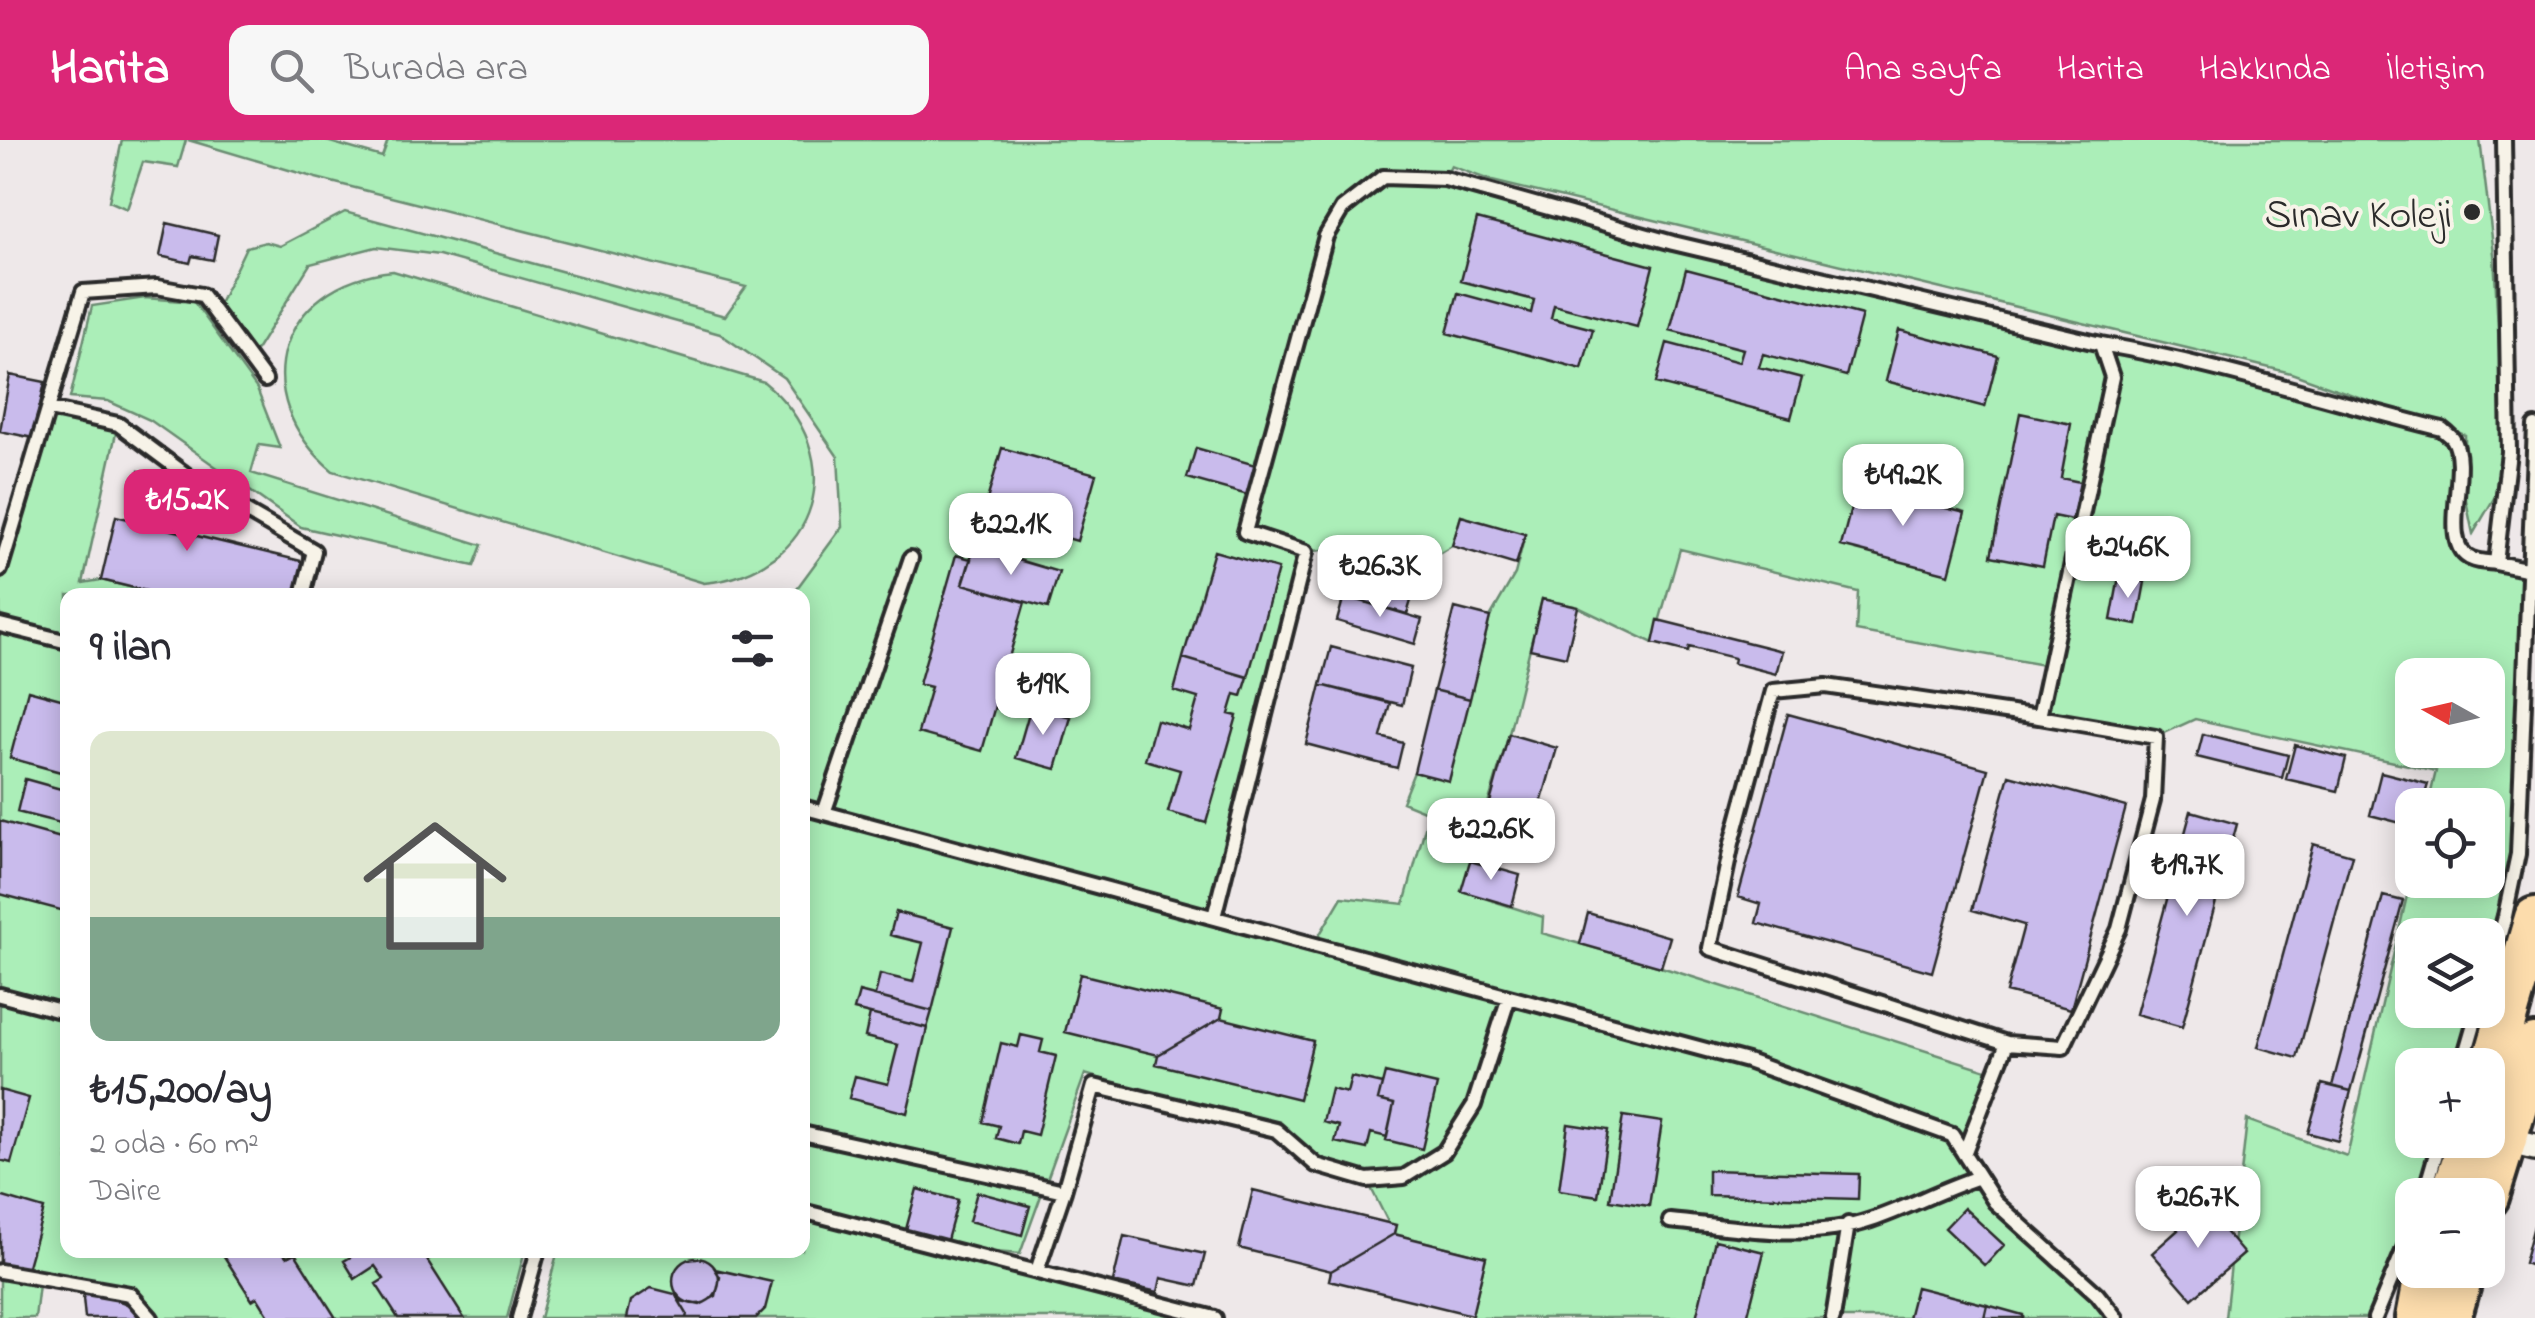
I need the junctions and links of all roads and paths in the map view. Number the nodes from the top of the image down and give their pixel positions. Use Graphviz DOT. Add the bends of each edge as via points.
graph roads {
  1 [pos="2504,140"];
  2 [pos="2101,344"];
  3 [pos="265,380"];
  4 [pos="49,410"];
  5 [pos="2535,426"];
  6 [pos="911,558"];
  7 [pos="2496,562"];
  8 [pos="0,570"];
  9 [pos="2532,570"];
  10 [pos="306,588"];
  11 [pos="0,625"];
  12 [pos="60,640"];
  13 [pos="2038,718"];
  14 [pos="810,809"];
  15 [pos="824,813"];
  16 [pos="1214,917"];
  17 [pos="2504,918"];
  18 [pos="2535,918"];
  19 [pos="0,995"];
  20 [pos="1509,997"];
  21 [pos="60,1011"];
  22 [pos="2008,1043"];
  23 [pos="2535,1045"];
  24 [pos="2498,1048"];
  25 [pos="810,1135"];
  26 [pos="2505,1139"];
  27 [pos="1964,1154"];
  28 [pos="2488,1158"];
  29 [pos="1979,1177"];
  30 [pos="2469,1178"];
  31 [pos="1064,1192"];
  32 [pos="810,1213"];
  33 [pos="1670,1221"];
  34 [pos="1848,1224"];
  35 [pos="536,1258"];
  36 [pos="2395,1269"];
  37 [pos="0,1271"];
  38 [pos="1037,1271"];
  39 [pos="2446,1290"];
  40 [pos="150,1318"];
  41 [pos="519,1318"];
  42 [pos="1215,1318"];
  43 [pos="1833,1318"];
  44 [pos="2116,1318"];
  45 [pos="2374,1318"];
  46 [pos="2406,1318"];
  47 [pos="2416,1318"];
  1 -- 7 [label="lane" via="2509,452"];
  2 -- 7 [label="lane" via="2182,358 2442,429 2458,452 2460,550"];
  2 -- 13 [label="lane" via="2112,377"];
  2 -- 16 [label="lane" via="1674,243 1445,179 1383,177 1342,210 1326,236 1245,532 1306,552"];
  3 -- 4 [label="lane" via="202,295 157,287 83,292"];
  4 -- 8 [label="lane"];
  4 -- 10 [label="lane" via="118,424 197,482 314,550"];
  5 -- 9 [label="lane"];
  6 -- 15 [label="lane"];
  7 -- 9 [label="lane"];
  9 -- 17 [label="lane" via="2518,854"];
  11 -- 12 [label="lane"];
  13 -- 22 [label="lane" via="2156,737 2153,800 2119,930 2063,1046"];
  13 -- 22 [label="lane" via="1826,686 1773,690 1710,948"];
  14 -- 15 [label="lane"];
  15 -- 16 [label="lane"];
  16 -- 20 [label="lane"];
  18 -- 24 [label="main road"];
  19 -- 21 [label="lane"];
  20 -- 27 [label="lane" via="1747,1062 1952,1135"];
  20 -- 31 [label="lane" via="1474,1105 1444,1152 1404,1177 1367,1180 1316,1164 1276,1130 1094,1086"];
  22 -- 27 [label="lane"];
  23 -- 26 [label="main road"];
  25 -- 31 [label="lane"];
  27 -- 29 [label="lane"];
  28 -- 30 [label="main road"];
  29 -- 34 [label="lane"];
  29 -- 44 [label="lane" via="1995,1202"];
  31 -- 38 [label="lane"];
  32 -- 38 [label="lane"];
  33 -- 34 [label="lane" via="1795,1232"];
  34 -- 43 [label="lane"];
  35 -- 41 [label="lane"];
  36 -- 45 [label="lane"];
  37 -- 40 [label="lane" via="130,1294"];
  38 -- 42 [label="lane"];
  39 -- 46 [label="main road"];
  39 -- 47 [label="main road"];
}
